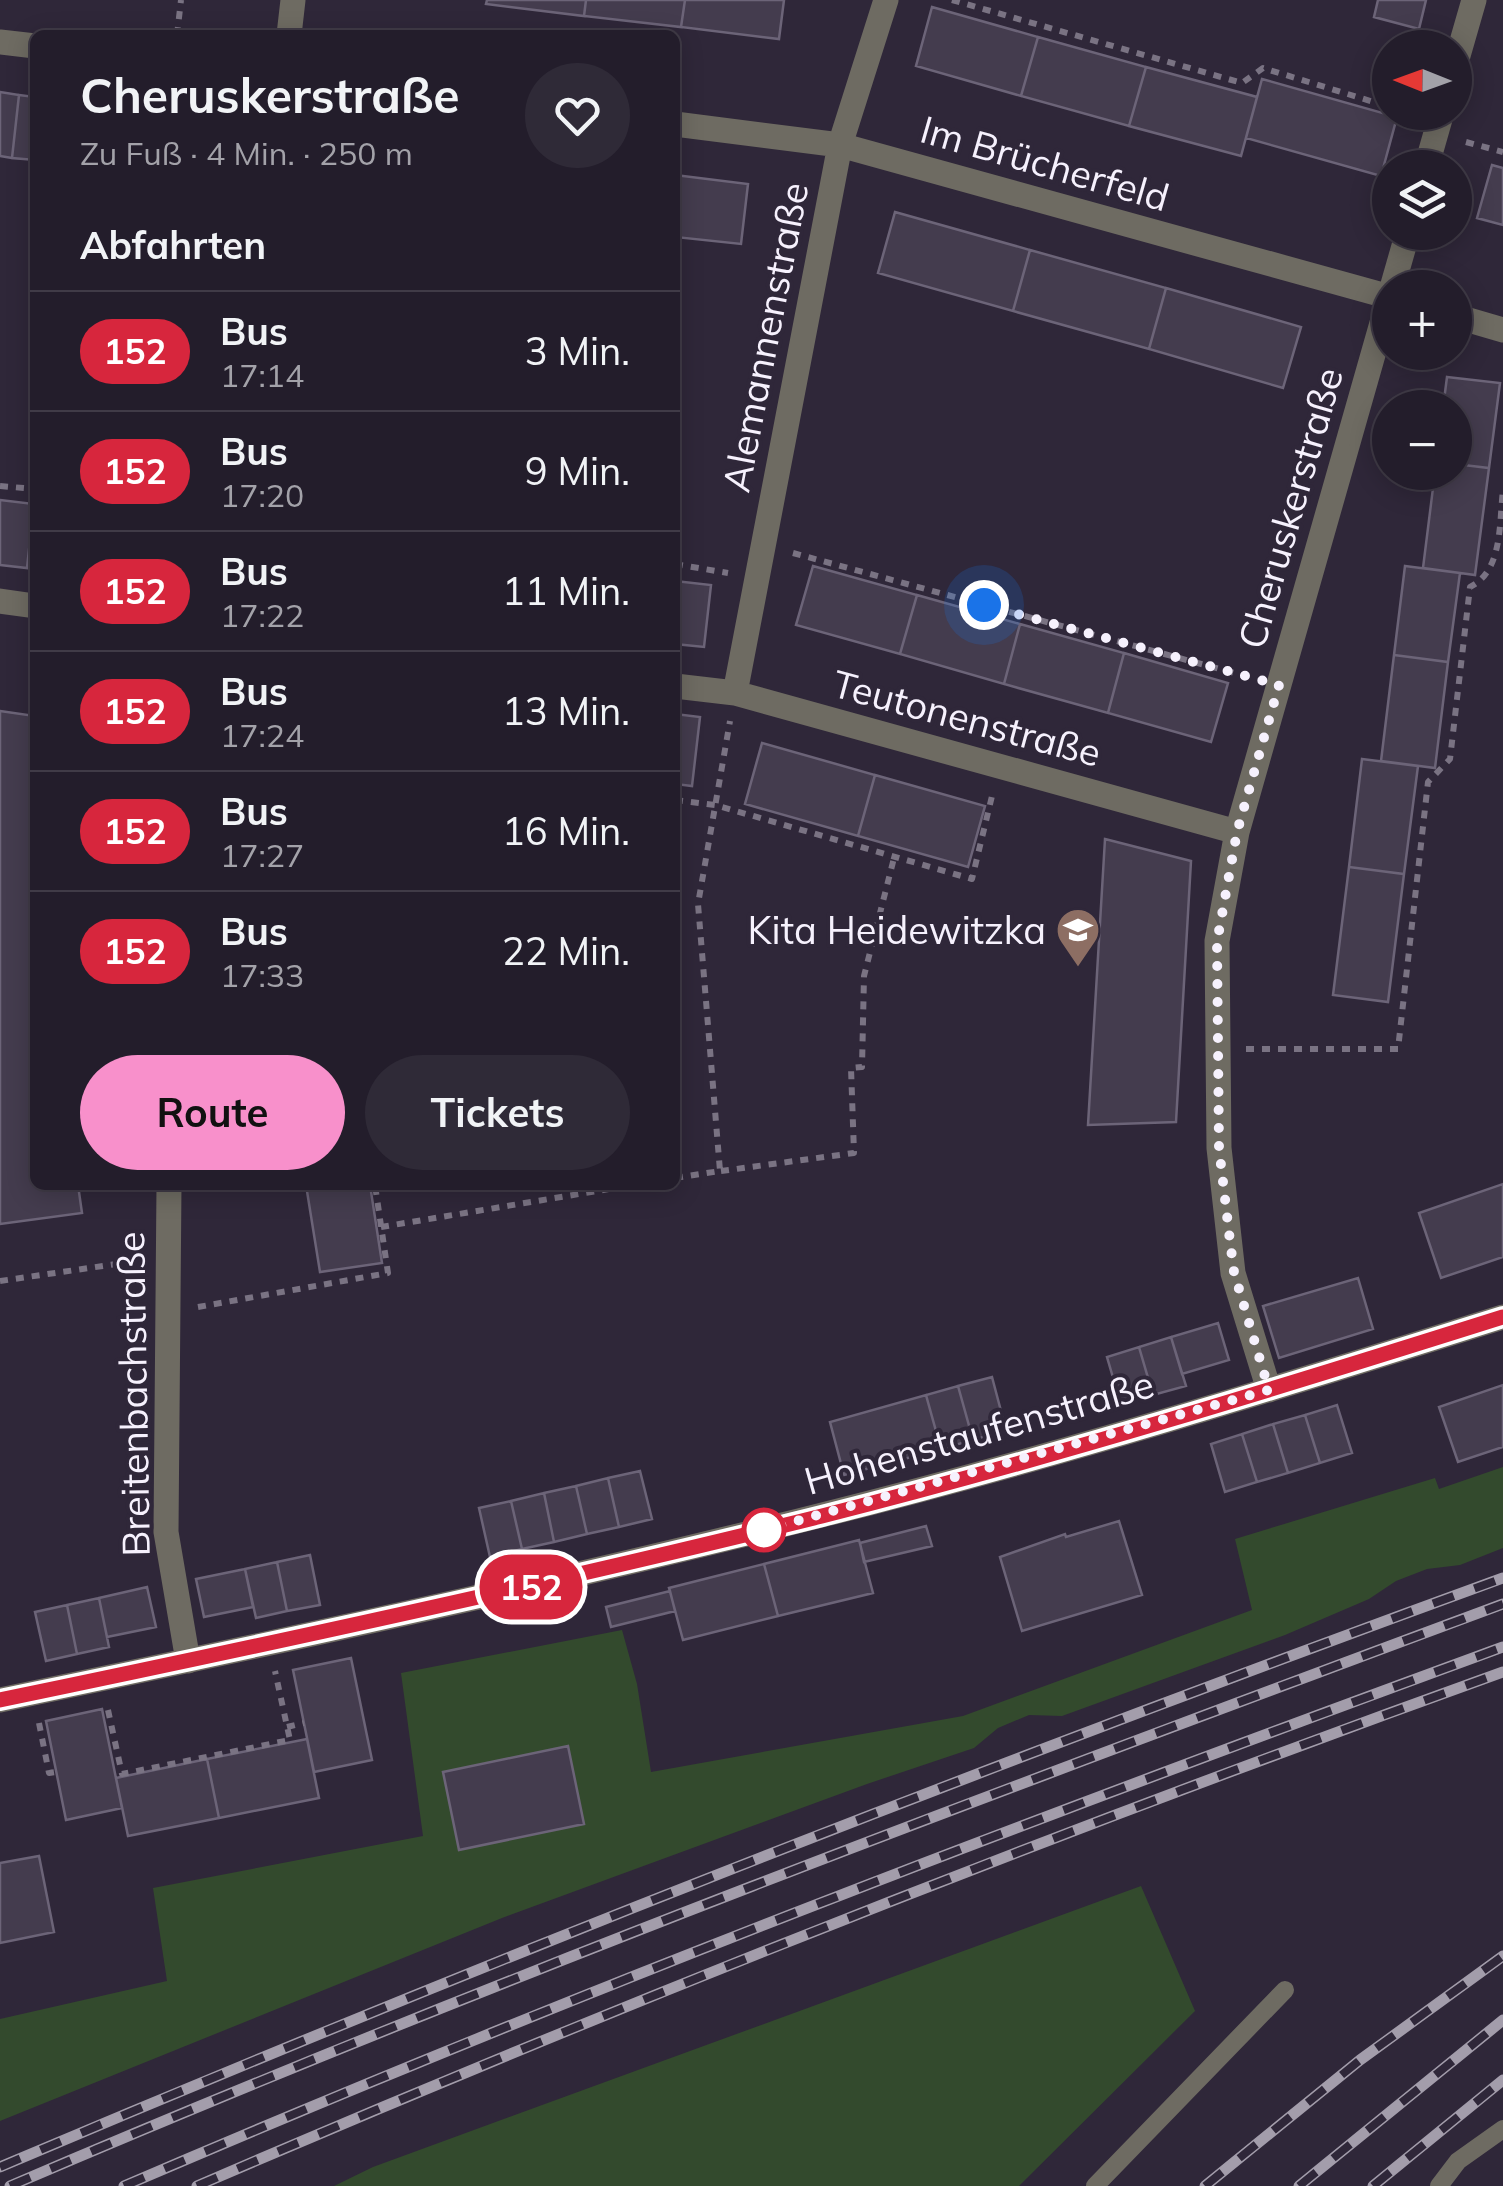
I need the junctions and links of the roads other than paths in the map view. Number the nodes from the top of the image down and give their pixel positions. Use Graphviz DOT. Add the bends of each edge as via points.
graph roads {
  1 [pos="293,0"];
  2 [pos="886,0"];
  3 [pos="1474,0"];
  4 [pos="290,30"];
  5 [pos="1465,30"];
  6 [pos="0,42"];
  7 [pos="30,45"];
  8 [pos="680,125"];
  9 [pos="840,145"];
  10 [pos="1372,292"];
  11 [pos="1472,321"];
  12 [pos="1503,330"];
  13 [pos="1372,360"];
  14 [pos="0,602"];
  15 [pos="30,605"];
  16 [pos="680,687"];
  17 [pos="734,694"];
  18 [pos="1237,832"];
  19 [pos="169,1190"];
  20 [pos="1503,1317"];
  21 [pos="1269,1390"];
  22 [pos="188,1661"];
  23 [pos="0,1700"];
  24 [pos="1284,1990"];
  25 [pos="1503,2129"];
  26 [pos="1095,2186"];
  27 [pos="1439,2186"];
  1 -- 4 [label="street"];
  2 -- 9 [label="street, Alemannenstraße"];
  3 -- 5 [label="street"];
  6 -- 7 [label="street"];
  8 -- 9 [label="street, Im Brücherfeld"];
  9 -- 10 [label="street, Im Brücherfeld"];
  9 -- 17 [label="street, Alemannenstraße"];
  11 -- 12 [label="street"];
  13 -- 18 [label="street, Cheruskerstraße"];
  14 -- 15 [label="street"];
  16 -- 17 [label="street, Teutonenstraße"];
  17 -- 18 [label="street, Teutonenstraße"];
  18 -- 21 [label="street, Cheruskerstraße" via="1217,942 1219,1148 1234,1272"];
  19 -- 22 [label="street, Breitenbachstraße" via="166,1532"];
  20 -- 21 [label="street, Hohenstaufenstraße"];
  21 -- 22 [label="street, Hohenstaufenstraße" via="826,1514"];
  22 -- 23 [label="street, Hohenstaufenstraße"];
  24 -- 26 [label="lane"];
  25 -- 27 [label="lane" via="1458,2162"];
}
